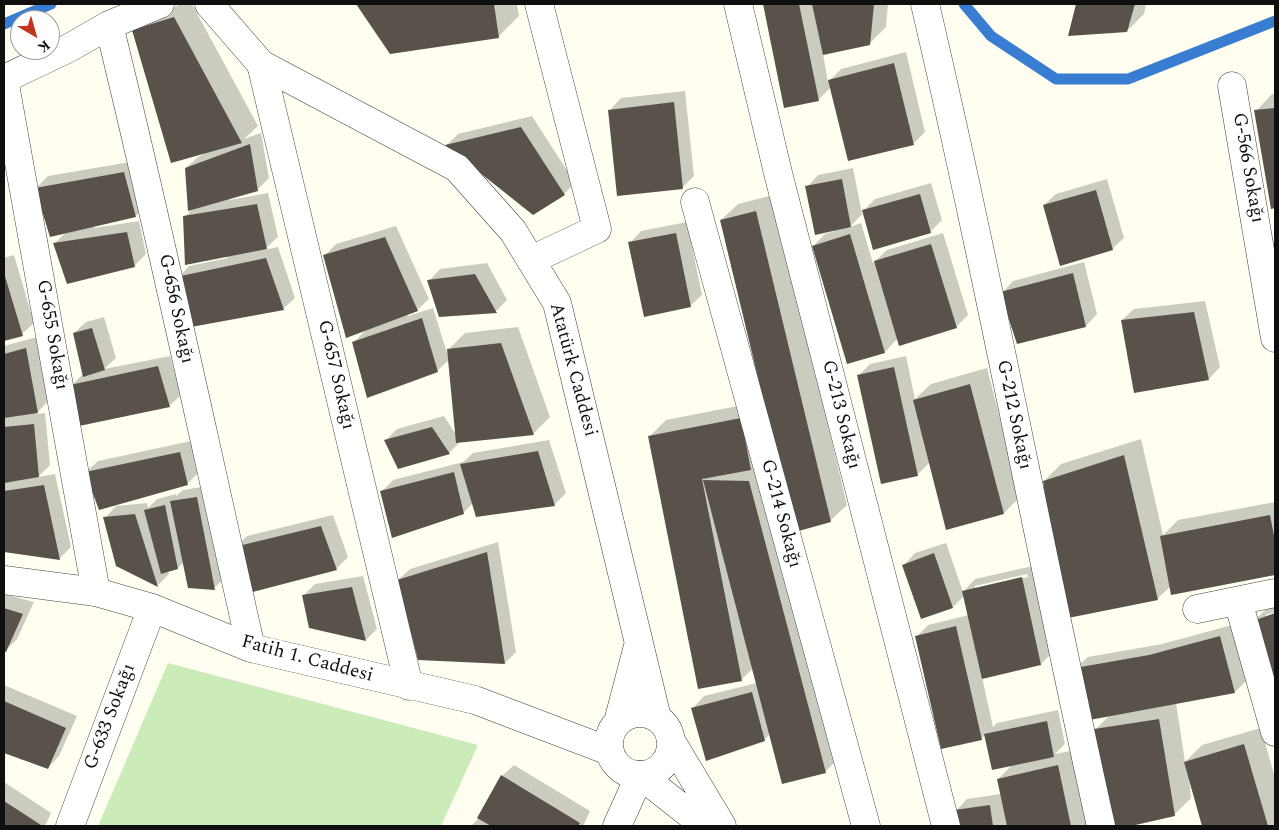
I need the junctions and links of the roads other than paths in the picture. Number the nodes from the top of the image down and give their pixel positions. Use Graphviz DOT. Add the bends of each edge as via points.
graph roads {
  1 [pos="160,4"];
  2 [pos="209,4"];
  3 [pos="539,4"];
  4 [pos="738,4"];
  5 [pos="925,4"];
  6 [pos="109,24"];
  7 [pos="261,64"];
  8 [pos="1232,86"];
  9 [pos="695,202"];
  10 [pos="531,260"];
  11 [pos="1275,338"];
  12 [pos="4,580"];
  13 [pos="96,592"];
  14 [pos="1275,593"];
  15 [pos="1238,601"];
  16 [pos="152,608"];
  17 [pos="1197,609"];
  18 [pos="639,642"];
  19 [pos="251,648"];
  20 [pos="409,686"];
  21 [pos="657,718"];
  22 [pos="618,722"];
  23 [pos="1275,732"];
  24 [pos="671,741"];
  25 [pos="609,751"];
  26 [pos="640,775"];
  27 [pos="70,826"];
  28 [pos="618,826"];
  29 [pos="705,826"];
  30 [pos="722,826"];
  31 [pos="866,826"];
  32 [pos="946,826"];
  33 [pos="1101,826"];
  1 -- 6 [label="street"];
  2 -- 7 [label="street, Atatürk Caddesi"];
  3 -- 10 [label="street" via="597,228"];
  4 -- 32 [label="street, G-213 Sokağı" via="778,173"];
  5 -- 33 [label="street, G-212 Sokağı" via="960,155"];
  6 -- 13 [label="street, G-655 Sokağı" via="69,48 4,79"];
  6 -- 19 [label="street, G-656 Sokağı" via="154,206"];
  7 -- 10 [label="street, Atatürk Caddesi" via="458,168 513,231"];
  7 -- 20 [label="street, G-657 Sokağı"];
  8 -- 11 [label="street, G-566 Sokağı"];
  9 -- 31 [label="street, G-214 Sokağı"];
  10 -- 18 [label="street, Atatürk Caddesi" via="557,303"];
  12 -- 13 [label="street, Fatih 1. Caddesi"];
  13 -- 16 [label="street, Fatih 1. Caddesi"];
  14 -- 15 [label="street"];
  15 -- 17 [label="street"];
  15 -- 23 [label="street"];
  16 -- 19 [label="street, Fatih 1. Caddesi"];
  16 -- 27 [label="street, G-633 Sokağı"];
  18 -- 21 [label="street, Atatürk Caddesi"];
  18 -- 22 [label="street"];
  19 -- 20 [label="street, Fatih 1. Caddesi"];
  20 -- 25 [label="street, Fatih 1. Caddesi" via="476,700"];
  21 -- 22 [label="street" via="637,712"];
  21 -- 24 [label="street" via="669,732"];
  22 -- 25 [label="street" via="611,730"];
  24 -- 26 [label="street" via="666,761 659,768"];
  24 -- 30 [label="street"];
  25 -- 26 [label="street" via="620,769"];
  26 -- 28 [label="street"];
  26 -- 29 [label="street"];
}
